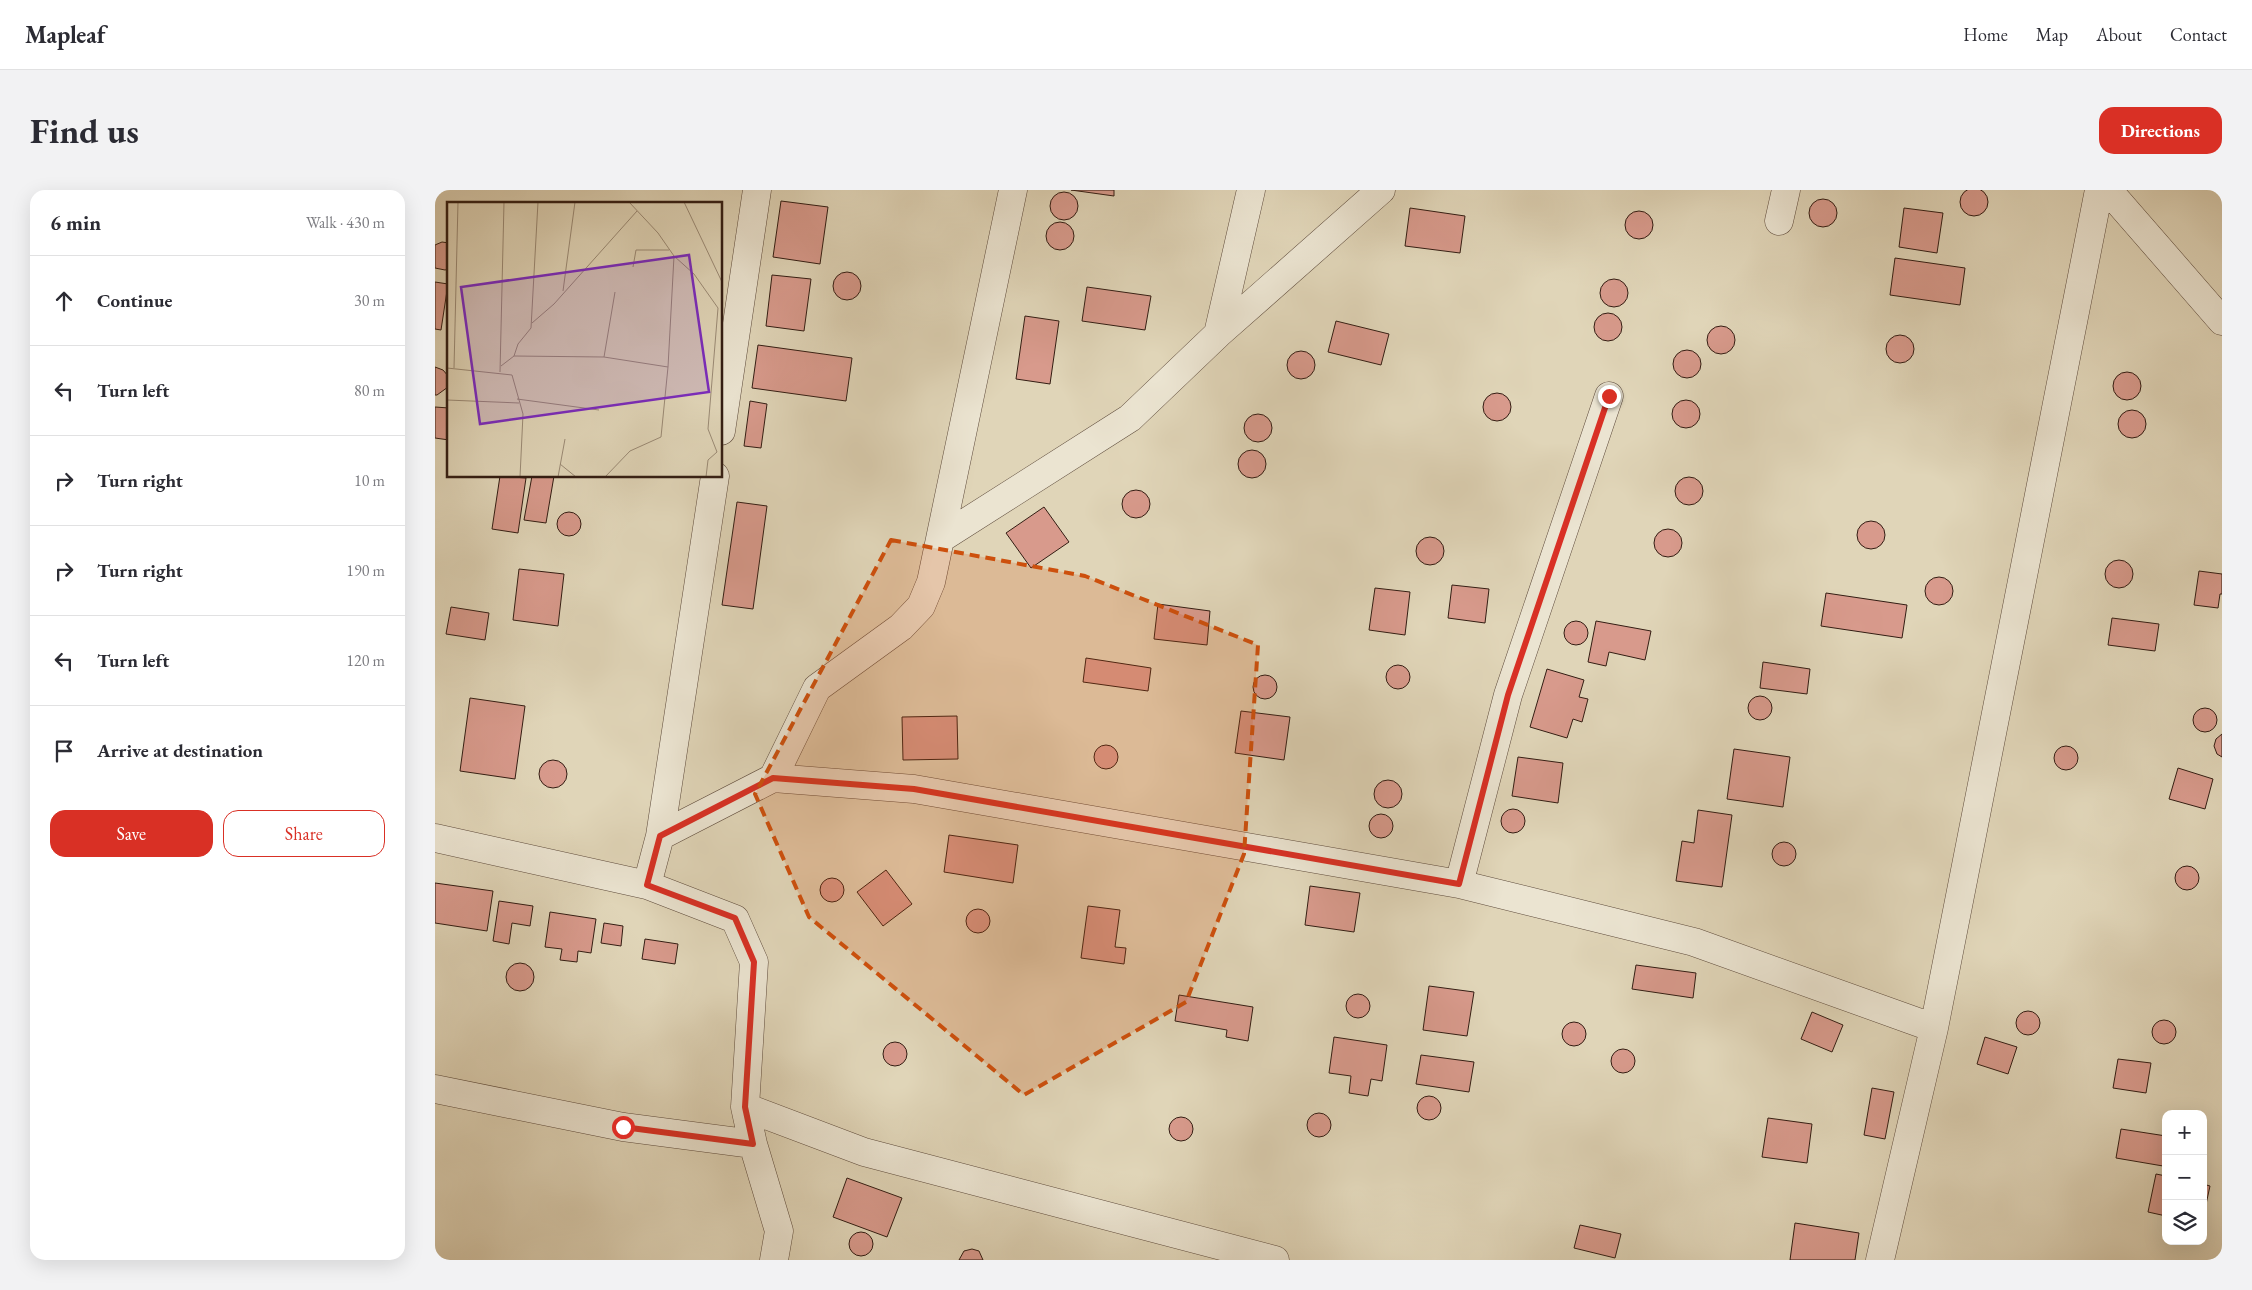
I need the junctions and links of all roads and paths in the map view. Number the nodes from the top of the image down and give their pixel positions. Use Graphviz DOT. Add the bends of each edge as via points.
graph roads {
  1 [pos="757,190"];
  2 [pos="1013,190"];
  3 [pos="1251,190"];
  4 [pos="1381,190"];
  5 [pos="1786,190"];
  6 [pos="2099,190"];
  7 [pos="2108,190"];
  8 [pos="1779,221"];
  9 [pos="2222,321"];
  10 [pos="1218,334"];
  11 [pos="1609,396"];
  12 [pos="723,418"];
  13 [pos="715,478"];
  14 [pos="940,539"];
  15 [pos="773,778"];
  16 [pos="660,836"];
  17 [pos="435,838"];
  18 [pos="1459,884"];
  19 [pos="647,885"];
  20 [pos="1934,1028"];
  21 [pos="435,1089"];
  22 [pos="745,1107"];
  23 [pos="753,1144"];
  24 [pos="774,1260"];
  25 [pos="1275,1260"];
  26 [pos="1880,1260"];
  1 -- 12 [label="street"];
  2 -- 14 [label="street"];
  3 -- 10 [label="street"];
  4 -- 10 [label="street"];
  5 -- 8 [label="street"];
  6 -- 20 [label="street"];
  7 -- 9 [label="street"];
  10 -- 14 [label="street" via="1130,418"];
  11 -- 18 [label="street" via="1508,695"];
  13 -- 16 [label="street"];
  14 -- 15 [label="street" via="931,582 921,606 901,628 817,688"];
  15 -- 16 [label="street"];
  15 -- 18 [label="street" via="914,789"];
  16 -- 19 [label="street"];
  17 -- 19 [label="street"];
  18 -- 20 [label="street" via="1694,942"];
  19 -- 22 [label="street" via="735,918 754,962"];
  20 -- 26 [label="street"];
  21 -- 23 [label="street" via="623,1127"];
  22 -- 23 [label="street"];
  22 -- 25 [label="street" via="864,1152"];
  23 -- 24 [label="street" via="779,1231"];
}
